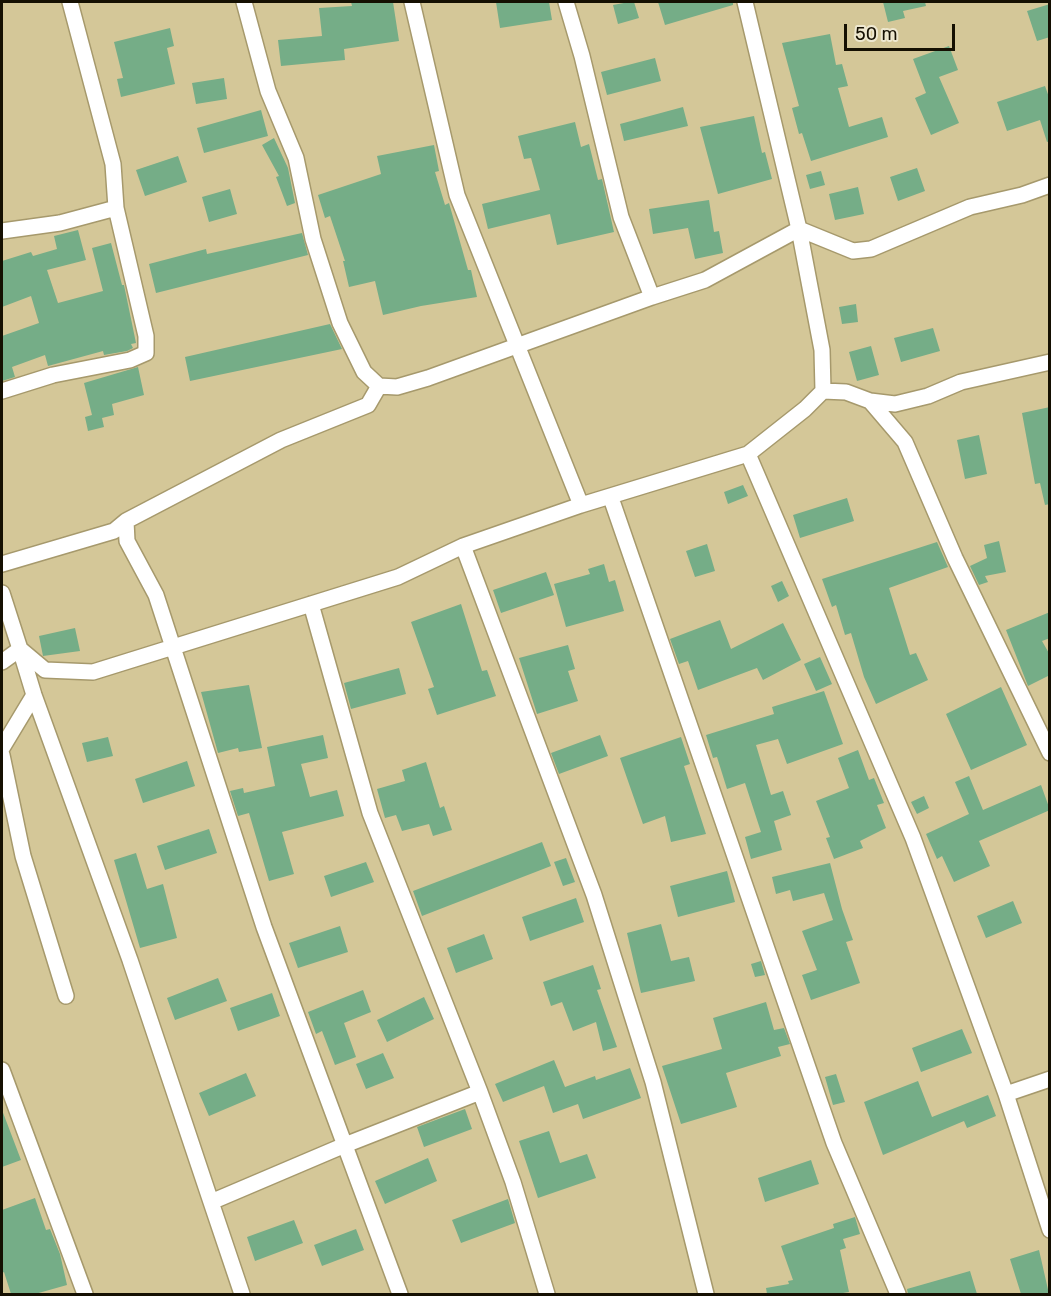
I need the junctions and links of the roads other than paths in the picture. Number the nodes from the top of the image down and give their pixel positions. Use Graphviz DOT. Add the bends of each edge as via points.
graph roads {
  1 [pos="70,2"];
  2 [pos="244,2"];
  3 [pos="412,2"];
  4 [pos="566,2"];
  5 [pos="746,2"];
  6 [pos="1050,185"];
  7 [pos="116,208"];
  8 [pos="799,229"];
  9 [pos="2,231"];
  10 [pos="652,297"];
  11 [pos="520,346"];
  12 [pos="1050,362"];
  13 [pos="379,386"];
  14 [pos="2,391"];
  15 [pos="823,391"];
  16 [pos="870,401"];
  17 [pos="748,454"];
  18 [pos="610,498"];
  19 [pos="581,505"];
  20 [pos="126,521"];
  21 [pos="463,546"];
  22 [pos="2,564"];
  23 [pos="2,593"];
  24 [pos="311,604"];
  25 [pos="20,649"];
  26 [pos="173,649"];
  27 [pos="2,662"];
  28 [pos="34,695"];
  29 [pos="2,748"];
  30 [pos="1050,753"];
  31 [pos="2,755"];
  32 [pos="66,996"];
  33 [pos="2,1070"];
  34 [pos="1050,1079"];
  35 [pos="480,1092"];
  36 [pos="1006,1094"];
  37 [pos="345,1145"];
  38 [pos="211,1202"];
  39 [pos="1050,1230"];
  40 [pos="85,1294"];
  41 [pos="242,1294"];
  42 [pos="400,1294"];
  43 [pos="547,1294"];
  44 [pos="706,1294"];
  45 [pos="898,1294"];
  1 -- 7 [label="street" via="113,164"];
  2 -- 13 [label="street" via="268,91 296,158 313,239 340,323 364,372"];
  3 -- 11 [label="street" via="457,195"];
  4 -- 10 [label="street" via="621,217"];
  5 -- 8 [label="street"];
  6 -- 8 [label="street" via="970,207 871,249 853,251"];
  7 -- 9 [label="street" via="60,223"];
  7 -- 14 [label="street" via="147,353"];
  8 -- 10 [label="street" via="705,280"];
  8 -- 15 [label="street" via="822,350"];
  10 -- 11 [label="street"];
  11 -- 13 [label="street" via="428,378 396,387"];
  11 -- 19 [label="street"];
  12 -- 16 [label="street" via="962,382 895,404"];
  13 -- 20 [label="street" via="368,405 281,440"];
  15 -- 16 [label="street" via="846,392"];
  15 -- 17 [label="street"];
  16 -- 30 [label="street" via="905,442 955,558"];
  17 -- 18 [label="street"];
  17 -- 36 [label="street" via="913,838"];
  18 -- 19 [label="street"];
  18 -- 45 [label="street" via="834,1143"];
  19 -- 21 [label="street"];
  20 -- 22 [label="street" via="114,531"];
  20 -- 26 [label="street" via="127,542 156,595"];
  21 -- 24 [label="street" via="398,578"];
  21 -- 44 [label="street" via="594,895 653,1082"];
  23 -- 25 [label="street"];
  24 -- 26 [label="street"];
  24 -- 35 [label="street" via="370,813"];
  25 -- 26 [label="street" via="45,670 93,672"];
  25 -- 27 [label="street"];
  25 -- 28 [label="street"];
  26 -- 37 [label="street" via="264,927"];
  28 -- 29 [label="street"];
  28 -- 38 [label="street" via="130,960"];
  31 -- 32 [label="street" via="23,856"];
  33 -- 40 [label="street"];
  34 -- 36 [label="street"];
  35 -- 37 [label="street"];
  35 -- 43 [label="street"];
  36 -- 39 [label="street"];
  37 -- 38 [label="street"];
  37 -- 42 [label="street"];
  38 -- 41 [label="street"];
}
